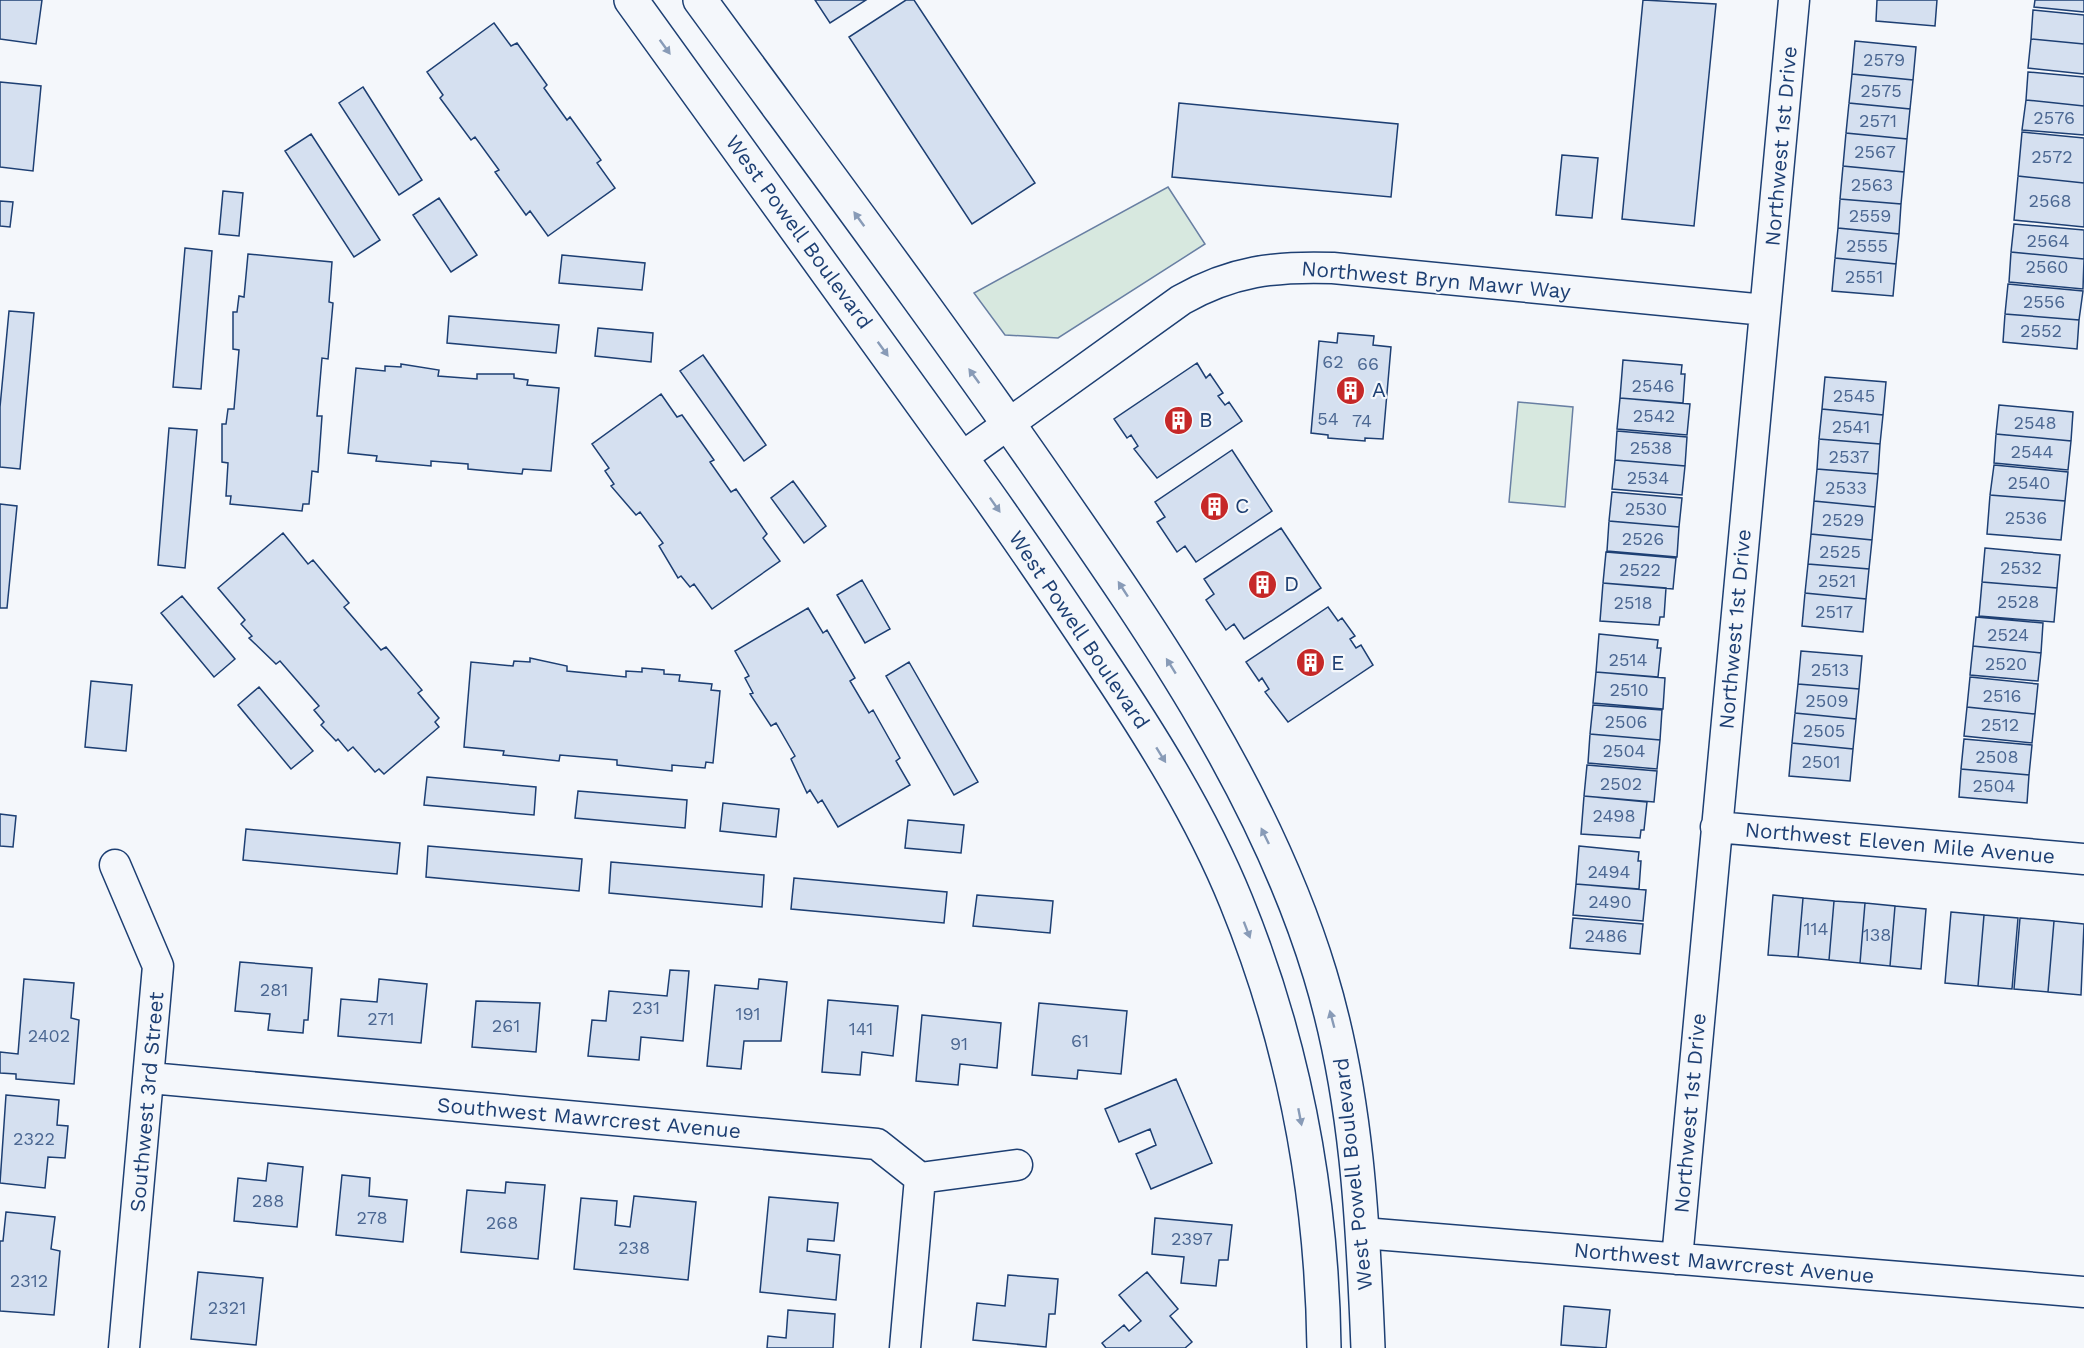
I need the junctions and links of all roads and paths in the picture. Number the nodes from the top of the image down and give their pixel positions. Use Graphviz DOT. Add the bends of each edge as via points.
graph roads {
  1 [pos="631,0"];
  2 [pos="700,0"];
  3 [pos="1794,0"];
  4 [pos="1765,310"];
  5 [pos="1008,424"];
  6 [pos="961,458"];
  7 [pos="1716,826"];
  8 [pos="2084,859"];
  9 [pos="114,865"];
  10 [pos="150,1078"];
  11 [pos="1017,1165"];
  12 [pos="920,1178"];
  13 [pos="1363,1233"];
  14 [pos="1677,1259"];
  15 [pos="2084,1292"];
  16 [pos="124,1348"];
  17 [pos="905,1348"];
  18 [pos="1324,1348"];
  19 [pos="1368,1348"];
  1 -- 6 [label="main road, West Powell Boulevard, one-way"];
  5 -- 2 [label="main road, West Powell Boulevard, one-way"];
  3 -- 4 [label="street, Northwest 1st Drive"];
  4 -- 5 [label="street, Northwest Bryn Mawr Way" via="1333,268 1284,267 1208,285 1181,300"];
  4 -- 7 [label="street, Northwest 1st Drive"];
  5 -- 6 [label="street"];
  13 -- 5 [label="main road, West Powell Boulevard, one-way" via="1339,1047 1320,975 1276,858 1208,725 1123,588"];
  6 -- 18 [label="main road, West Powell Boulevard, one-way" via="1030,554 1166,762 1204,830 1235,899 1284,1044 1307,1156 1318,1232"];
  7 -- 8 [label="street, Northwest Eleven Mile Avenue"];
  7 -- 14 [label="street, Northwest 1st Drive"];
  9 -- 10 [label="street, Southwest 3rd Street" via="158,966"];
  10 -- 12 [label="street, Southwest Mawrcrest Avenue" via="877,1144"];
  10 -- 16 [label="street, Southwest 3rd Street"];
  11 -- 12 [label="street"];
  12 -- 17 [label="street"];
  13 -- 14 [label="street, Northwest Mawrcrest Avenue"];
  13 -- 19 [label="main road, West Powell Boulevard"];
  14 -- 15 [label="street, Northwest Mawrcrest Avenue"];
}
